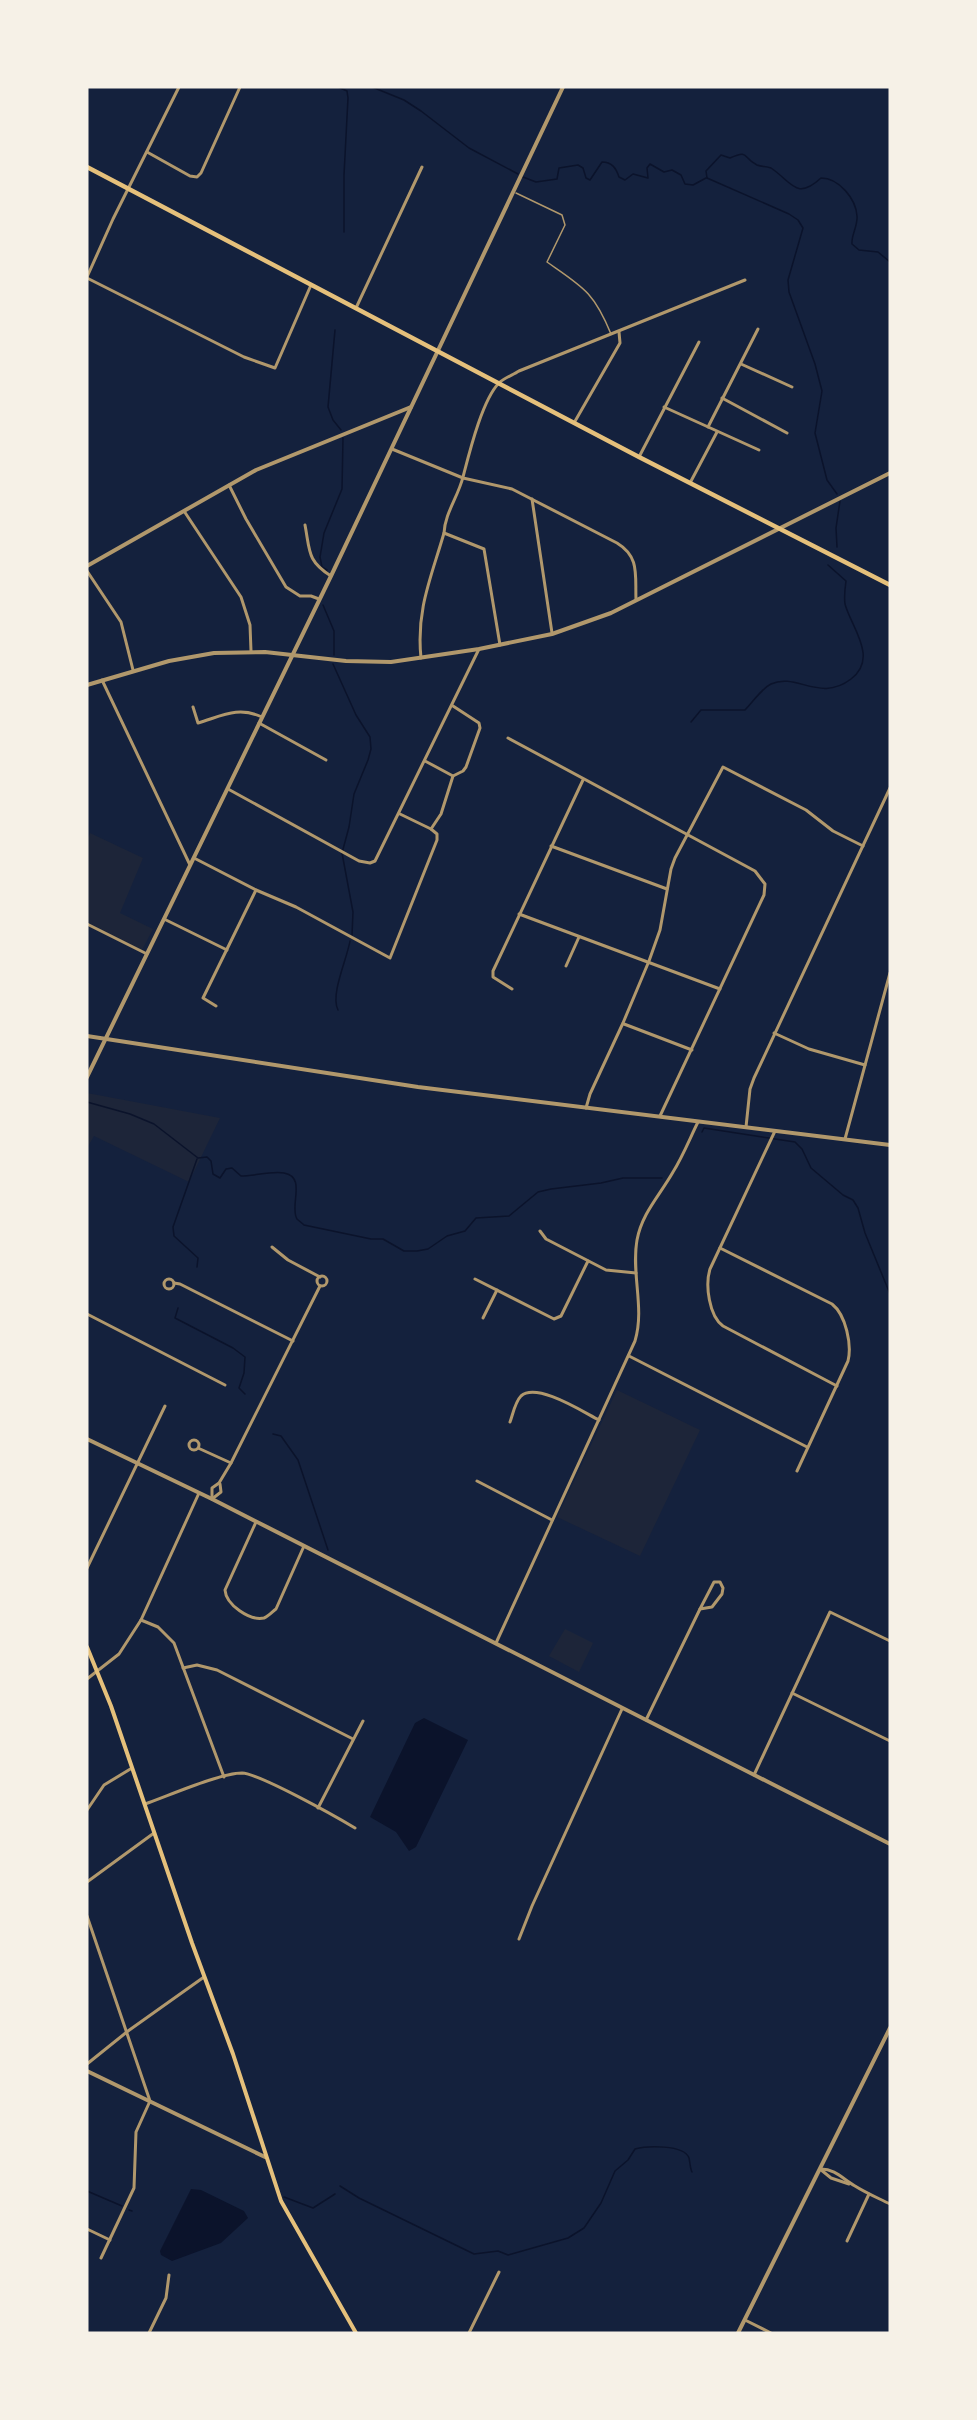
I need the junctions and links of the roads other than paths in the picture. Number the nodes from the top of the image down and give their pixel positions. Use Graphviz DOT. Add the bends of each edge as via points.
graph roads {
  1 [pos="179,87"];
  2 [pos="240,87"];
  3 [pos="563,87"];
  4 [pos="147,152"];
  5 [pos="87,167"];
  6 [pos="422,167"];
  7 [pos="128,189"];
  8 [pos="513,192"];
  9 [pos="87,277"];
  10 [pos="745,280"];
  11 [pos="311,285"];
  12 [pos="356,308"];
  13 [pos="758,329"];
  14 [pos="619,332"];
  15 [pos="611,335"];
  16 [pos="699,342"];
  17 [pos="438,351"];
  18 [pos="741,364"];
  19 [pos="499,383"];
  20 [pos="792,387"];
  21 [pos="722,398"];
  22 [pos="411,407"];
  23 [pos="664,408"];
  24 [pos="574,423"];
  25 [pos="708,428"];
  26 [pos="717,432"];
  27 [pos="787,433"];
  28 [pos="392,449"];
  29 [pos="759,450"];
  30 [pos="639,457"];
  31 [pos="890,473"];
  32 [pos="463,478"];
  33 [pos="690,483"];
  34 [pos="229,485"];
  35 [pos="532,499"];
  36 [pos="184,511"];
  37 [pos="305,525"];
  38 [pos="778,529"];
  39 [pos="444,533"];
  40 [pos="87,566"];
  41 [pos="87,571"];
  42 [pos="331,576"];
  43 [pos="890,585"];
  44 [pos="319,599"];
  45 [pos="636,600"];
  46 [pos="552,634"];
  47 [pos="500,645"];
  48 [pos="479,649"];
  49 [pos="251,651"];
  50 [pos="292,656"];
  51 [pos="421,658"];
  52 [pos="133,670"];
  53 [pos="102,680"];
  54 [pos="87,685"];
  55 [pos="453,706"];
  56 [pos="193,707"];
  57 [pos="261,717"];
  58 [pos="259,723"];
  59 [pos="508,738"];
  60 [pos="326,760"];
  61 [pos="425,761"];
  62 [pos="453,776"];
  63 [pos="583,780"];
  64 [pos="890,788"];
  65 [pos="227,789"];
  66 [pos="400,814"];
  67 [pos="431,829"];
  68 [pos="687,835"];
  69 [pos="551,846"];
  70 [pos="863,846"];
  71 [pos="194,858"];
  72 [pos="190,865"];
  73 [pos="667,888"];
  74 [pos="256,890"];
  75 [pos="519,913"];
  76 [pos="163,919"];
  77 [pos="87,924"];
  78 [pos="579,937"];
  79 [pos="227,950"];
  80 [pos="147,954"];
  81 [pos="649,961"];
  82 [pos="566,966"];
  83 [pos="890,973"];
  84 [pos="512,989"];
  85 [pos="720,989"];
  86 [pos="216,1006"];
  87 [pos="623,1023"];
  88 [pos="774,1033"];
  89 [pos="87,1036"];
  90 [pos="106,1039"];
  91 [pos="692,1050"];
  92 [pos="866,1065"];
  93 [pos="87,1077"];
  94 [pos="586,1108"];
  95 [pos="660,1117"];
  96 [pos="698,1122"];
  97 [pos="746,1128"];
  98 [pos="775,1131"];
  99 [pos="845,1140"];
  100 [pos="890,1145"];
  101 [pos="540,1231"];
  102 [pos="272,1247"];
  103 [pos="720,1248"];
  104 [pos="588,1261"];
  105 [pos="636,1273"];
  106 [pos="320,1277"];
  107 [pos="475,1280"];
  108 [pos="174,1283"];
  109 [pos="320,1286"];
  110 [pos="497,1290"];
  111 [pos="87,1314"];
  112 [pos="483,1318"];
  113 [pos="293,1341"];
  114 [pos="628,1356"];
  115 [pos="225,1385"];
  116 [pos="837,1386"];
  117 [pos="165,1406"];
  118 [pos="599,1420"];
  119 [pos="510,1422"];
  120 [pos="87,1439"];
  121 [pos="807,1447"];
  122 [pos="198,1448"];
  123 [pos="231,1463"];
  124 [pos="137,1464"];
  125 [pos="797,1471"];
  126 [pos="477,1482"];
  127 [pos="219,1483"];
  128 [pos="199,1493"];
  129 [pos="212,1499"];
  130 [pos="552,1520"];
  131 [pos="256,1522"];
  132 [pos="304,1546"];
  133 [pos="87,1568"];
  134 [pos="700,1609"];
  135 [pos="141,1620"];
  136 [pos="890,1641"];
  137 [pos="495,1644"];
  138 [pos="87,1647"];
  139 [pos="183,1668"];
  140 [pos="98,1672"];
  141 [pos="87,1679"];
  142 [pos="792,1693"];
  143 [pos="622,1709"];
  144 [pos="646,1720"];
  145 [pos="363,1721"];
  146 [pos="353,1739"];
  147 [pos="890,1741"];
  148 [pos="132,1768"];
  149 [pos="754,1775"];
  150 [pos="224,1777"];
  151 [pos="145,1804"];
  152 [pos="318,1808"];
  153 [pos="87,1810"];
  154 [pos="355,1828"];
  155 [pos="154,1833"];
  156 [pos="890,1844"];
  157 [pos="87,1882"];
  158 [pos="87,1916"];
  159 [pos="519,1939"];
  160 [pos="204,1977"];
  161 [pos="890,2028"];
  162 [pos="128,2031"];
  163 [pos="87,2064"];
  164 [pos="87,2070"];
  165 [pos="150,2101"];
  166 [pos="265,2157"];
  167 [pos="820,2169"];
  168 [pos="851,2184"];
  169 [pos="869,2194"];
  170 [pos="890,2204"];
  171 [pos="87,2229"];
  172 [pos="110,2240"];
  173 [pos="847,2241"];
  174 [pos="101,2258"];
  175 [pos="499,2272"];
  176 [pos="170,2275"];
  177 [pos="745,2320"];
  178 [pos="149,2333"];
  179 [pos="357,2333"];
  180 [pos="469,2333"];
  181 [pos="738,2333"];
  182 [pos="771,2333"];
  1 -- 4 [label="street"];
  2 -- 4 [label="street" via="196,177"];
  3 -- 8 [label="street"];
  4 -- 7 [label="street"];
  5 -- 7 [label="highway"];
  6 -- 12 [label="street"];
  7 -- 9 [label="street"];
  7 -- 11 [label="highway"];
  8 -- 15 [label="lane" via="562,215 565,225 548,262 588,291"];
  8 -- 17 [label="street"];
  9 -- 11 [label="street" via="244,357 275,368"];
  10 -- 14 [label="street"];
  11 -- 12 [label="highway"];
  12 -- 17 [label="highway"];
  13 -- 18 [label="street"];
  14 -- 15 [label="street"];
  14 -- 24 [label="street" via="620,343"];
  15 -- 19 [label="street" via="519,371"];
  16 -- 23 [label="street"];
  17 -- 19 [label="highway"];
  17 -- 22 [label="street"];
  18 -- 20 [label="street"];
  18 -- 21 [label="street"];
  19 -- 24 [label="highway"];
  19 -- 32 [label="street" via="482,413"];
  21 -- 25 [label="street"];
  21 -- 27 [label="street"];
  22 -- 28 [label="street"];
  22 -- 34 [label="street" via="268,465"];
  23 -- 25 [label="street"];
  23 -- 30 [label="street"];
  24 -- 30 [label="highway"];
  25 -- 26 [label="street"];
  26 -- 29 [label="street"];
  26 -- 33 [label="street"];
  28 -- 32 [label="street"];
  28 -- 42 [label="street"];
  30 -- 33 [label="highway"];
  31 -- 38 [label="street"];
  32 -- 35 [label="street" via="501,485"];
  32 -- 39 [label="street"];
  33 -- 38 [label="highway"];
  34 -- 36 [label="street"];
  34 -- 44 [label="street" via="286,586 294,594"];
  35 -- 45 [label="street" via="627,549 634,559"];
  35 -- 46 [label="street"];
  36 -- 40 [label="street"];
  36 -- 49 [label="street" via="241,597 250,625"];
  37 -- 42 [label="street" via="312,559"];
  38 -- 43 [label="highway"];
  38 -- 45 [label="street"];
  39 -- 47 [label="street" via="484,549"];
  39 -- 51 [label="street" via="421,613"];
  41 -- 52 [label="street" via="120,622"];
  42 -- 44 [label="street"];
  44 -- 50 [label="street"];
  45 -- 46 [label="street" via="580,626"];
  46 -- 47 [label="street"];
  47 -- 48 [label="street"];
  48 -- 51 [label="street"];
  48 -- 55 [label="street"];
  49 -- 50 [label="street"];
  49 -- 52 [label="street" via="191,656"];
  50 -- 51 [label="street" via="368,663"];
  50 -- 57 [label="street"];
  52 -- 53 [label="street"];
  53 -- 54 [label="street"];
  53 -- 72 [label="street"];
  55 -- 61 [label="street"];
  55 -- 62 [label="street" via="479,723 480,728 466,767"];
  56 -- 57 [label="street" via="198,723 245,710"];
  57 -- 58 [label="street"];
  58 -- 60 [label="street"];
  58 -- 65 [label="street"];
  59 -- 63 [label="street"];
  61 -- 62 [label="street"];
  61 -- 66 [label="street"];
  62 -- 67 [label="street" via="441,814"];
  63 -- 68 [label="street"];
  63 -- 69 [label="street"];
  64 -- 70 [label="street"];
  65 -- 66 [label="street" via="364,862 375,861"];
  65 -- 71 [label="street"];
  66 -- 67 [label="street"];
  67 -- 74 [label="street" via="437,834 435,846 390,958"];
  68 -- 70 [label="street" via="723,767 806,810 832,831"];
  68 -- 73 [label="street" via="670,869"];
  68 -- 85 [label="street" via="755,871 765,884 764,895"];
  69 -- 73 [label="street"];
  69 -- 75 [label="street"];
  70 -- 88 [label="street"];
  71 -- 72 [label="street"];
  71 -- 74 [label="street"];
  72 -- 76 [label="street"];
  73 -- 81 [label="street"];
  74 -- 79 [label="street"];
  75 -- 78 [label="street"];
  75 -- 84 [label="street" via="493,971 496,981"];
  76 -- 79 [label="street"];
  76 -- 80 [label="street"];
  77 -- 80 [label="street"];
  78 -- 81 [label="street"];
  78 -- 82 [label="street"];
  79 -- 86 [label="street" via="203,998"];
  80 -- 90 [label="street"];
  81 -- 85 [label="street"];
  81 -- 87 [label="street"];
  83 -- 92 [label="street"];
  85 -- 91 [label="street"];
  87 -- 91 [label="street"];
  87 -- 94 [label="street"];
  88 -- 92 [label="street" via="809,1049"];
  88 -- 97 [label="street" via="750,1089"];
  89 -- 90 [label="street"];
  90 -- 93 [label="street"];
  90 -- 94 [label="street" via="418,1088"];
  91 -- 95 [label="street"];
  92 -- 99 [label="street"];
  94 -- 95 [label="street"];
  95 -- 96 [label="street"];
  96 -- 97 [label="street"];
  96 -- 105 [label="street" via="643,1219 637,1241"];
  97 -- 98 [label="street"];
  98 -- 99 [label="street"];
  98 -- 103 [label="street"];
  99 -- 100 [label="street"];
  101 -- 104 [label="street" via="546,1239"];
  102 -- 106 [label="street"];
  103 -- 116 [label="street" via="708,1280 718,1323"];
  103 -- 116 [label="street" via="837,1308 850,1350"];
  104 -- 105 [label="street" via="606,1270"];
  104 -- 110 [label="street" via="557,1320"];
  105 -- 114 [label="street" via="640,1320"];
  106 -- 109 [label="street"];
  106 -- 109 [label="street" via="327,1281"];
  107 -- 110 [label="street"];
  108 -- 113 [label="street"];
  109 -- 113 [label="street"];
  110 -- 112 [label="street"];
  111 -- 115 [label="street"];
  113 -- 123 [label="street"];
  114 -- 118 [label="street"];
  114 -- 121 [label="street"];
  116 -- 121 [label="street"];
  117 -- 124 [label="street"];
  118 -- 119 [label="street" via="535,1392 520,1398"];
  118 -- 130 [label="street"];
  120 -- 124 [label="street"];
  121 -- 125 [label="street"];
  122 -- 123 [label="street"];
  123 -- 127 [label="street"];
  124 -- 128 [label="street"];
  124 -- 133 [label="street"];
  126 -- 130 [label="street"];
  127 -- 129 [label="street" via="212,1488"];
  127 -- 129 [label="street" via="220,1492"];
  128 -- 129 [label="street"];
  128 -- 135 [label="street"];
  129 -- 131 [label="street"];
  130 -- 137 [label="street"];
  131 -- 132 [label="street"];
  131 -- 132 [label="street" via="226,1585 225,1596 236,1609 257,1618 268,1617 276,1609"];
  132 -- 137 [label="street"];
  134 -- 134 [label="street" via="707,1610 716,1603 723,1588 720,1582 711,1586"];
  134 -- 144 [label="street"];
  135 -- 139 [label="street" via="158,1627 174,1643"];
  135 -- 140 [label="street" via="119,1654"];
  136 -- 142 [label="street" via="830,1612"];
  137 -- 143 [label="street"];
  138 -- 140 [label="main road"];
  139 -- 146 [label="street" via="197,1665 217,1670"];
  139 -- 150 [label="street"];
  140 -- 141 [label="street"];
  140 -- 148 [label="main road"];
  142 -- 147 [label="street"];
  142 -- 149 [label="street"];
  143 -- 144 [label="street"];
  143 -- 159 [label="street"];
  144 -- 149 [label="street"];
  145 -- 146 [label="street"];
  146 -- 152 [label="street"];
  148 -- 151 [label="main road"];
  148 -- 153 [label="street" via="104,1785"];
  149 -- 156 [label="street"];
  150 -- 151 [label="street"];
  150 -- 152 [label="street" via="251,1775"];
  151 -- 155 [label="main road"];
  152 -- 154 [label="street"];
  155 -- 157 [label="street"];
  155 -- 160 [label="main road"];
  158 -- 162 [label="street"];
  160 -- 162 [label="street"];
  160 -- 166 [label="main road"];
  161 -- 167 [label="street"];
  162 -- 163 [label="street"];
  162 -- 165 [label="street"];
  164 -- 165 [label="street"];
  165 -- 166 [label="street"];
  165 -- 172 [label="street" via="136,2133 134,2188"];
  166 -- 179 [label="main road" via="286,2211"];
  167 -- 168 [label="street" via="831,2178"];
  167 -- 168 [label="street" via="828,2169"];
  167 -- 177 [label="street"];
  168 -- 169 [label="street"];
  169 -- 170 [label="street"];
  169 -- 173 [label="street"];
  171 -- 172 [label="street"];
  172 -- 174 [label="street"];
  175 -- 180 [label="street"];
  176 -- 178 [label="street" via="166,2298"];
  177 -- 181 [label="street"];
  177 -- 182 [label="street"];
}
